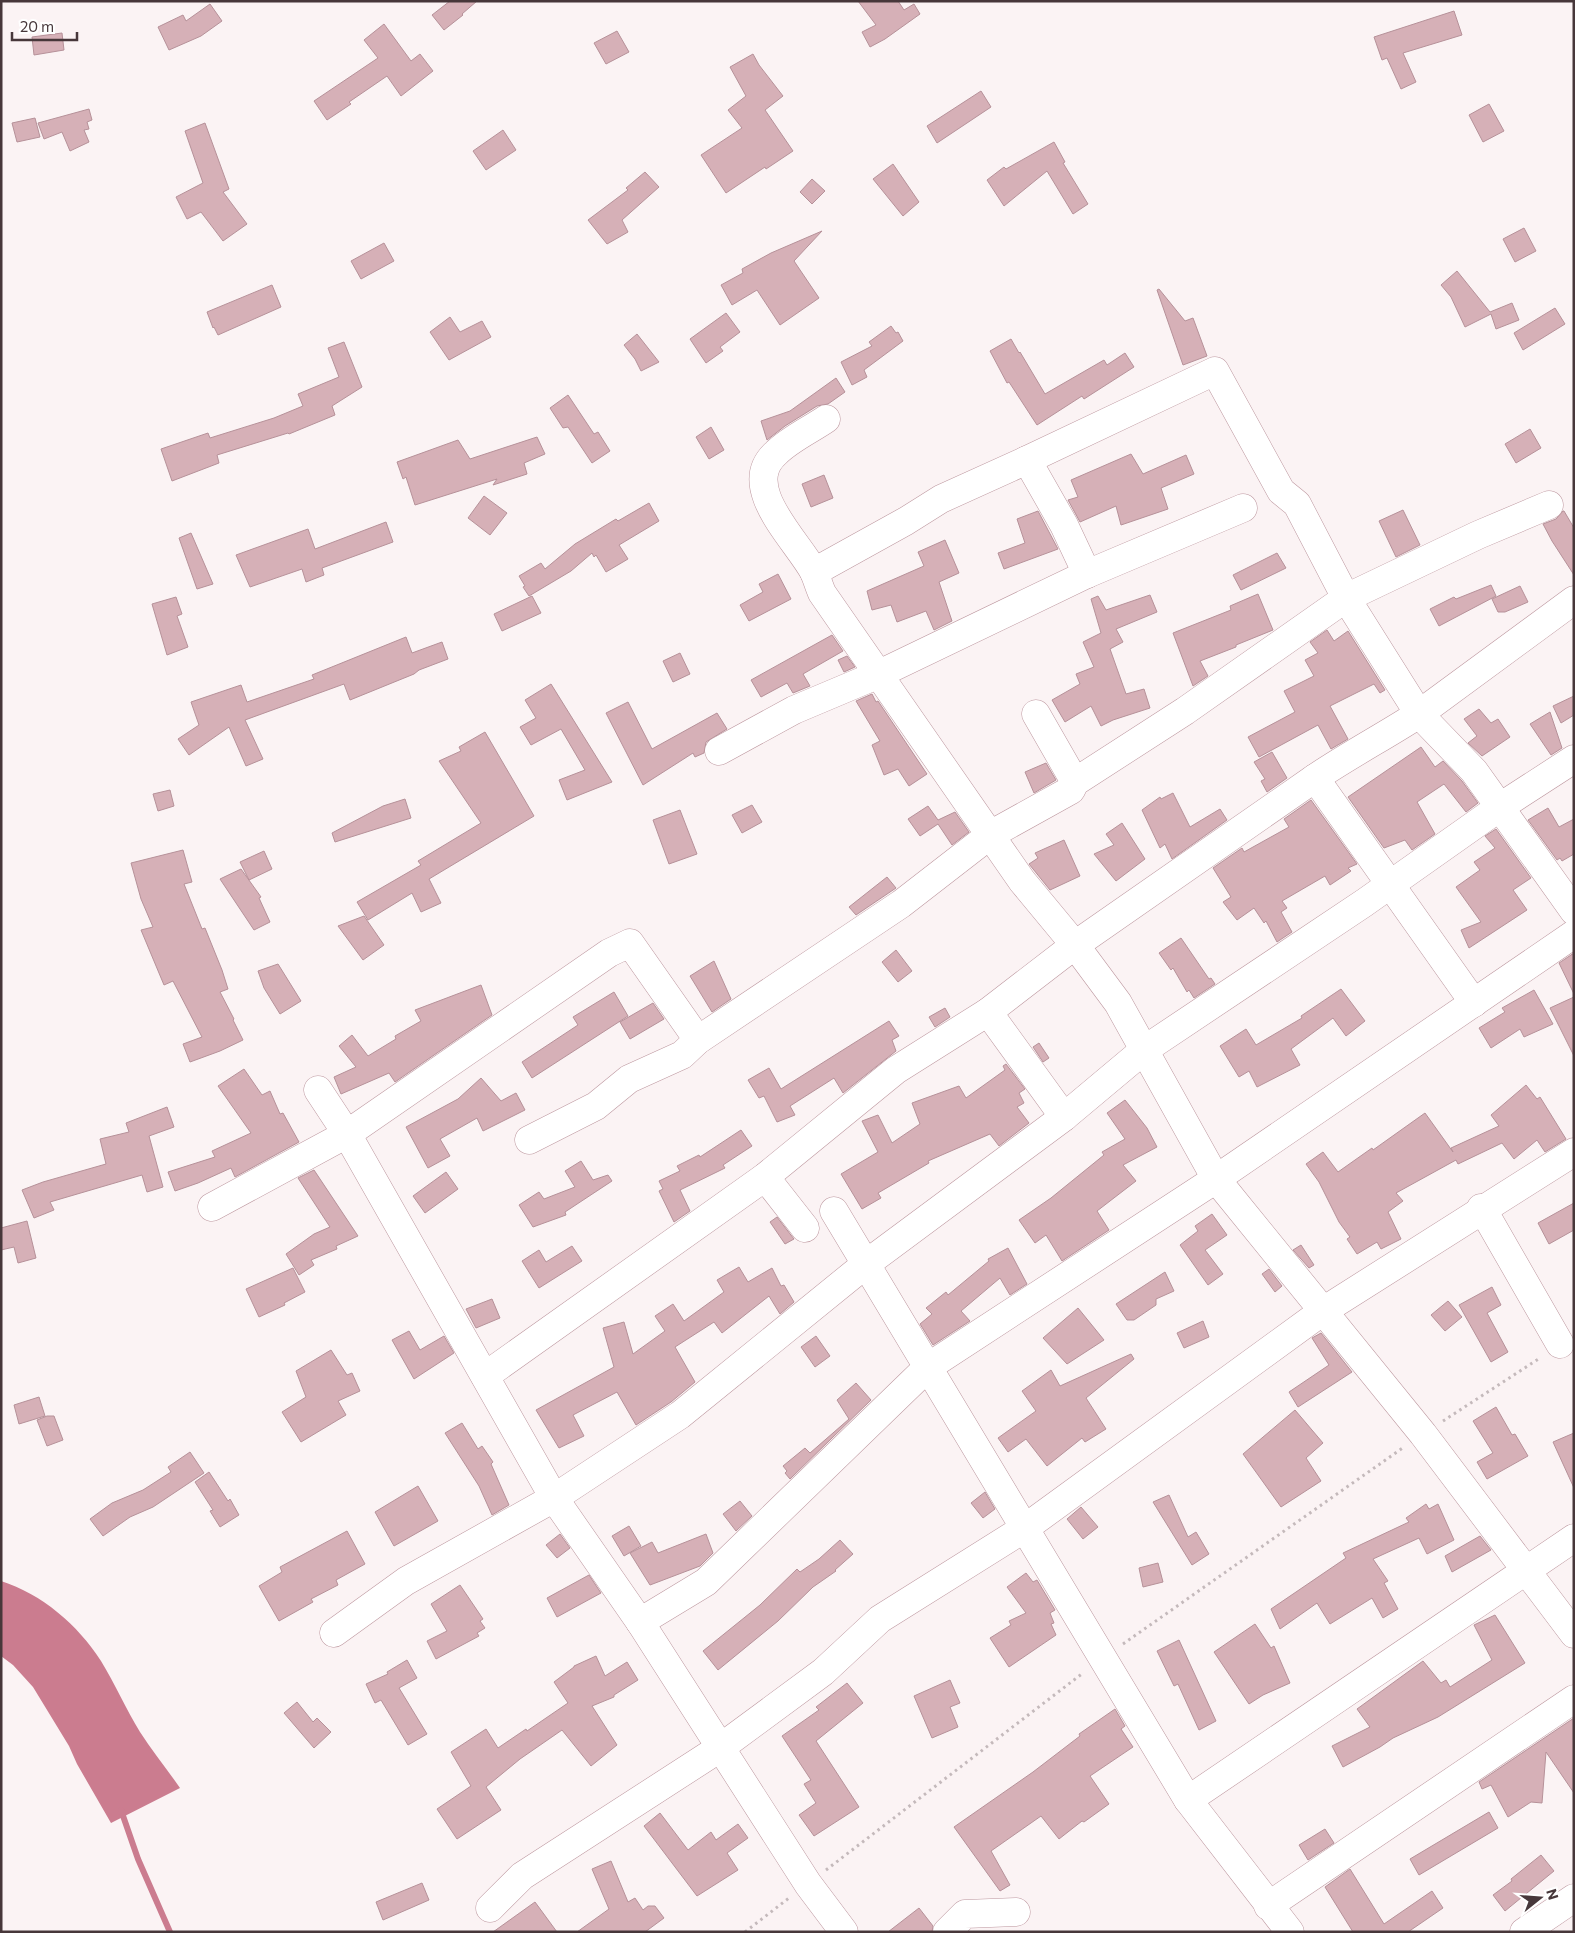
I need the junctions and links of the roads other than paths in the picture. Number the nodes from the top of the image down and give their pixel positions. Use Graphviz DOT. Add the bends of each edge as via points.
graph roads {
  1 [pos="826,419"];
  2 [pos="1026,460"];
  3 [pos="1549,505"];
  4 [pos="1242,508"];
  5 [pos="814,572"];
  6 [pos="1087,574"];
  7 [pos="1346,598"];
  8 [pos="1574,600"];
  9 [pos="877,675"];
  10 [pos="1036,714"];
  11 [pos="1419,714"];
  12 [pos="719,751"];
  13 [pos="1574,759"];
  14 [pos="1315,778"];
  15 [pos="1075,782"];
  16 [pos="1500,807"];
  17 [pos="990,835"];
  18 [pos="1392,884"];
  19 [pos="1574,911"];
  20 [pos="1574,934"];
  21 [pos="1075,945"];
  22 [pos="1474,1003"];
  23 [pos="988,1012"];
  24 [pos="698,1040"];
  25 [pos="1144,1050"];
  26 [pos="318,1090"];
  27 [pos="1064,1117"];
  28 [pos="347,1134"];
  29 [pos="528,1140"];
  30 [pos="1574,1152"];
  31 [pos="765,1176"];
  32 [pos="1216,1179"];
  33 [pos="212,1207"];
  34 [pos="1482,1209"];
  35 [pos="834,1211"];
  36 [pos="805,1228"];
  37 [pos="866,1264"];
  38 [pos="1323,1311"];
  39 [pos="1560,1344"];
  40 [pos="928,1367"];
  41 [pos="485,1376"];
  42 [pos="554,1498"];
  43 [pos="1025,1528"];
  44 [pos="1574,1538"];
  45 [pos="1526,1572"];
  46 [pos="640,1622"];
  47 [pos="334,1633"];
  48 [pos="1574,1634"];
  49 [pos="1574,1699"];
  50 [pos="720,1748"];
  51 [pos="1188,1800"];
  52 [pos="1574,1898"];
  53 [pos="1268,1906"];
  54 [pos="490,1908"];
  55 [pos="1016,1912"];
  56 [pos="844,1932"];
  57 [pos="947,1932"];
  58 [pos="1290,1932"];
  59 [pos="1524,1932"];
  1 -- 5 [label="street" via="775,453 764,468 763,485 769,505"];
  2 -- 5 [label="street" via="941,498"];
  2 -- 6 [label="street" via="1064,525"];
  2 -- 7 [label="street" via="1215,371 1281,491 1297,504"];
  3 -- 7 [label="street"];
  4 -- 6 [label="street"];
  5 -- 9 [label="street" via="822,593"];
  6 -- 9 [label="street"];
  7 -- 11 [label="street"];
  7 -- 15 [label="street" via="1185,711"];
  8 -- 11 [label="street"];
  9 -- 12 [label="street" via="794,710"];
  9 -- 17 [label="street"];
  10 -- 15 [label="street"];
  11 -- 14 [label="street"];
  11 -- 16 [label="street" via="1474,770"];
  13 -- 16 [label="street"];
  14 -- 18 [label="street"];
  14 -- 21 [label="street"];
  15 -- 17 [label="street" via="1071,790"];
  16 -- 18 [label="street"];
  16 -- 19 [label="street"];
  17 -- 21 [label="street" via="1022,881"];
  17 -- 24 [label="street" via="901,904"];
  18 -- 22 [label="street"];
  18 -- 25 [label="street"];
  20 -- 22 [label="street"];
  21 -- 23 [label="street"];
  21 -- 25 [label="street" via="1118,1003"];
  22 -- 32 [label="street"];
  23 -- 27 [label="street"];
  23 -- 31 [label="street" via="896,1070"];
  24 -- 28 [label="street" via="630,943 609,953"];
  24 -- 29 [label="street" via="682,1055 629,1079 596,1106"];
  25 -- 27 [label="street"];
  25 -- 32 [label="street"];
  26 -- 28 [label="street"];
  27 -- 37 [label="street"];
  28 -- 33 [label="street"];
  28 -- 41 [label="street"];
  30 -- 34 [label="street"];
  31 -- 36 [label="street"];
  31 -- 41 [label="street"];
  32 -- 38 [label="street"];
  32 -- 40 [label="street"];
  34 -- 38 [label="street"];
  34 -- 39 [label="street"];
  35 -- 37 [label="street"];
  37 -- 40 [label="street"];
  37 -- 42 [label="street" via="680,1415"];
  38 -- 43 [label="street"];
  38 -- 45 [label="street" via="1423,1434"];
  40 -- 43 [label="street"];
  40 -- 46 [label="street" via="706,1582"];
  41 -- 42 [label="street"];
  42 -- 46 [label="street"];
  42 -- 47 [label="street" via="406,1581"];
  43 -- 50 [label="street" via="880,1619 823,1672"];
  43 -- 51 [label="street"];
  44 -- 45 [label="street"];
  45 -- 48 [label="street"];
  45 -- 51 [label="street"];
  46 -- 50 [label="street"];
  49 -- 53 [label="street"];
  50 -- 54 [label="street" via="522,1876"];
  50 -- 56 [label="street" via="808,1884"];
  51 -- 53 [label="street"];
  52 -- 59 [label="street"];
  53 -- 58 [label="street"];
  55 -- 57 [label="street" via="965,1914"];
}
